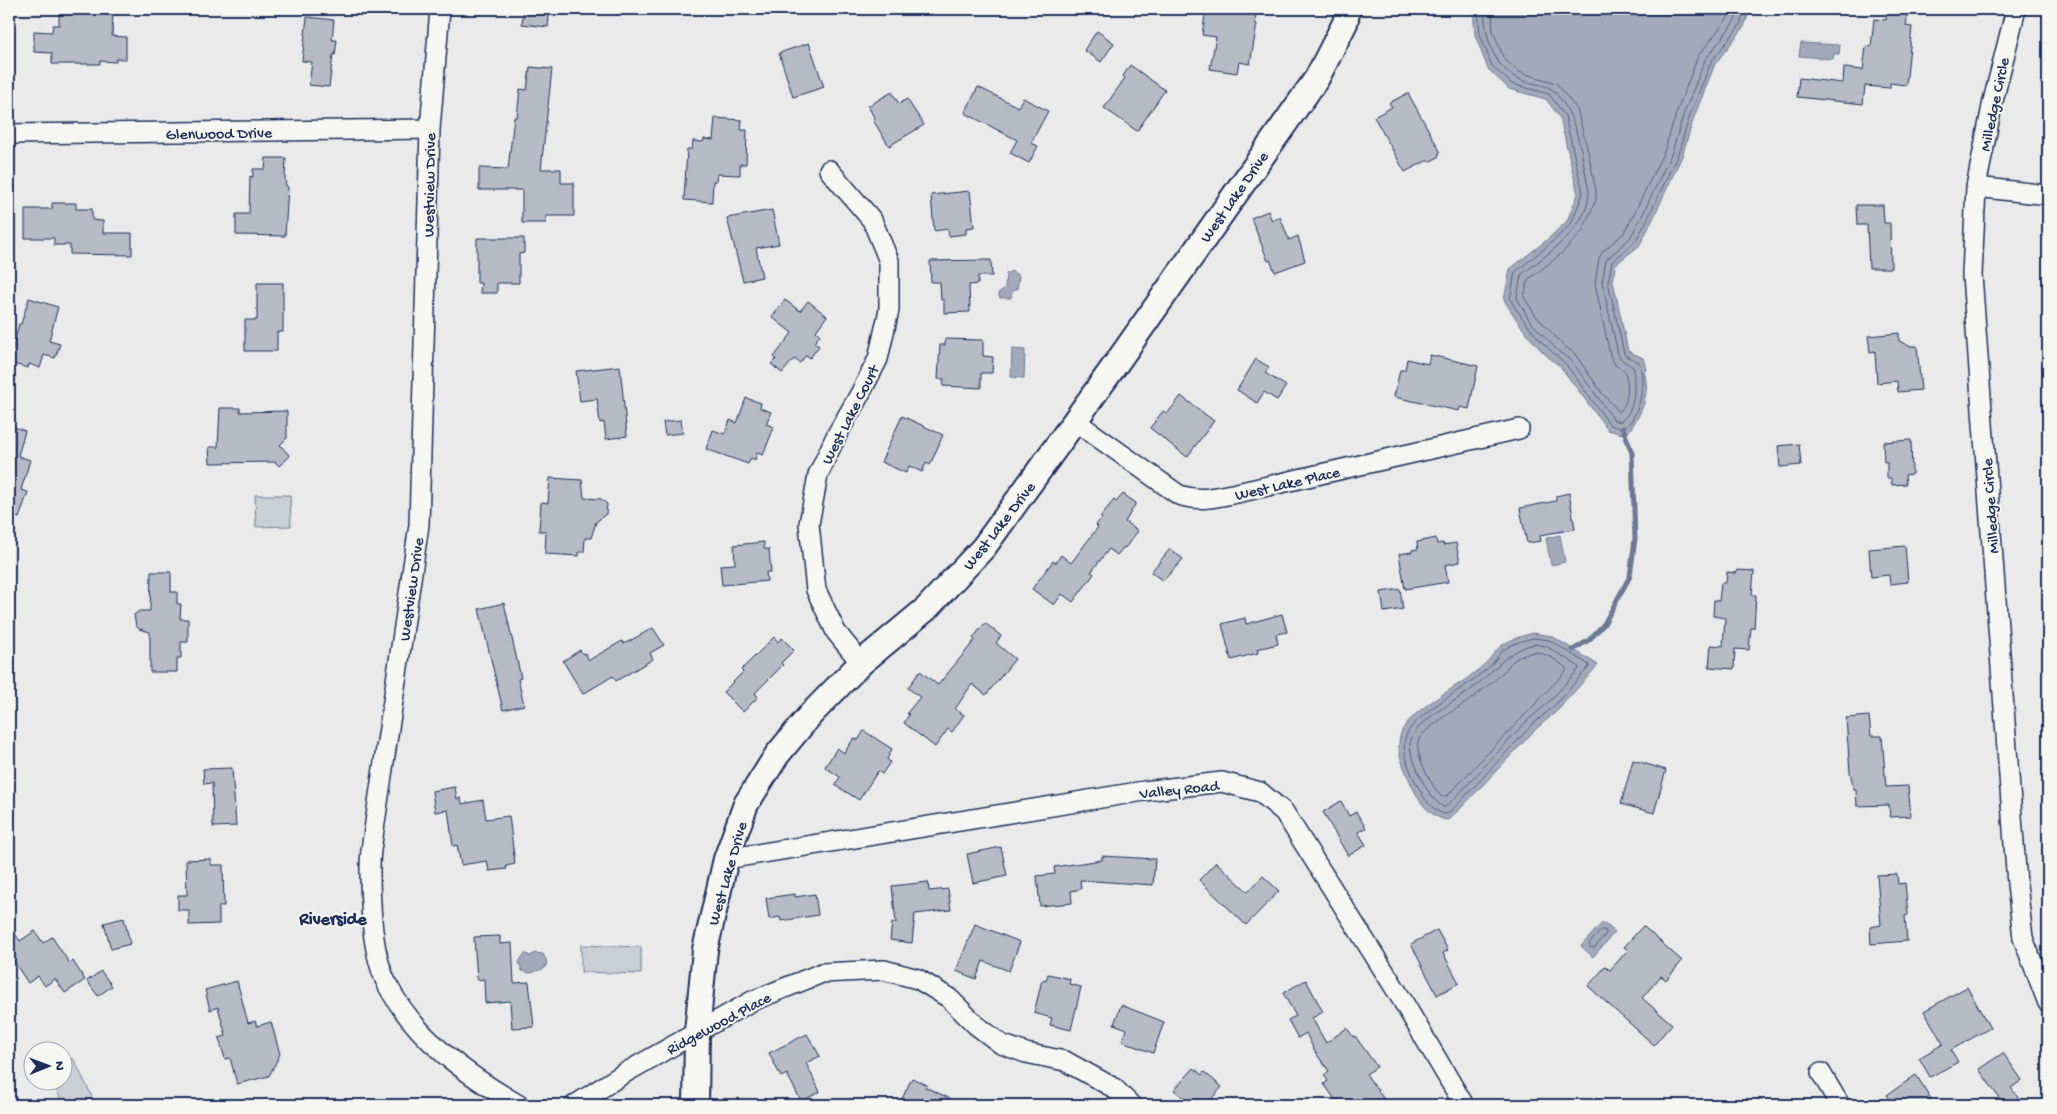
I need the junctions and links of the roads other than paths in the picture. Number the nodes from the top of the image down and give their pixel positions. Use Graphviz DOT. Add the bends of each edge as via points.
graph roads {
  1 [pos="440,9"];
  2 [pos="1348,9"];
  3 [pos="2016,9"];
  4 [pos="430,129"];
  5 [pos="9,134"];
  6 [pos="829,170"];
  7 [pos="1976,187"];
  8 [pos="2048,195"];
  9 [pos="1075,421"];
  10 [pos="1519,429"];
  11 [pos="861,663"];
  12 [pos="726,859"];
  13 [pos="2048,1003"];
  14 [pos="697,1032"];
  15 [pos="1821,1073"];
  16 [pos="519,1105"];
  17 [pos="575,1105"];
  18 [pos="696,1105"];
  19 [pos="1130,1105"];
  20 [pos="1464,1105"];
  21 [pos="1840,1105"];
  1 -- 4 [label="street, Westview Drive"];
  2 -- 9 [label="main road, West Lake Drive" via="1345,23 1317,78"];
  3 -- 7 [label="street, Milledge Circle"];
  4 -- 5 [label="street, Glenwood Drive"];
  4 -- 16 [label="street, Westview Drive" via="419,526 369,865 371,914 376,949 387,984 415,1026 440,1052"];
  6 -- 11 [label="street, West Lake Court" via="872,220 889,261 889,310 878,359 818,475 809,524 816,590 836,632"];
  7 -- 8 [label="street"];
  7 -- 13 [label="street, Milledge Circle" via="1972,275 2017,884 2023,938"];
  9 -- 10 [label="street, West Lake Place" via="1179,495 1192,500 1237,493"];
  9 -- 11 [label="main road, West Lake Drive" via="984,548 926,609"];
  11 -- 12 [label="main road, West Lake Drive" via="810,714 777,755 746,804"];
  12 -- 14 [label="main road, West Lake Drive" via="705,950"];
  12 -- 20 [label="street, Valley Road" via="1144,791 1222,782 1260,792 1284,812 1398,992"];
  14 -- 17 [label="street, Ridgewood Place"];
  14 -- 18 [label="main road, West Lake Drive"];
  14 -- 19 [label="street, Ridgewood Place" via="752,1001 822,973 884,970 918,979 949,998 1001,1044 1065,1061 1114,1088"];
  15 -- 21 [label="street"];
}
